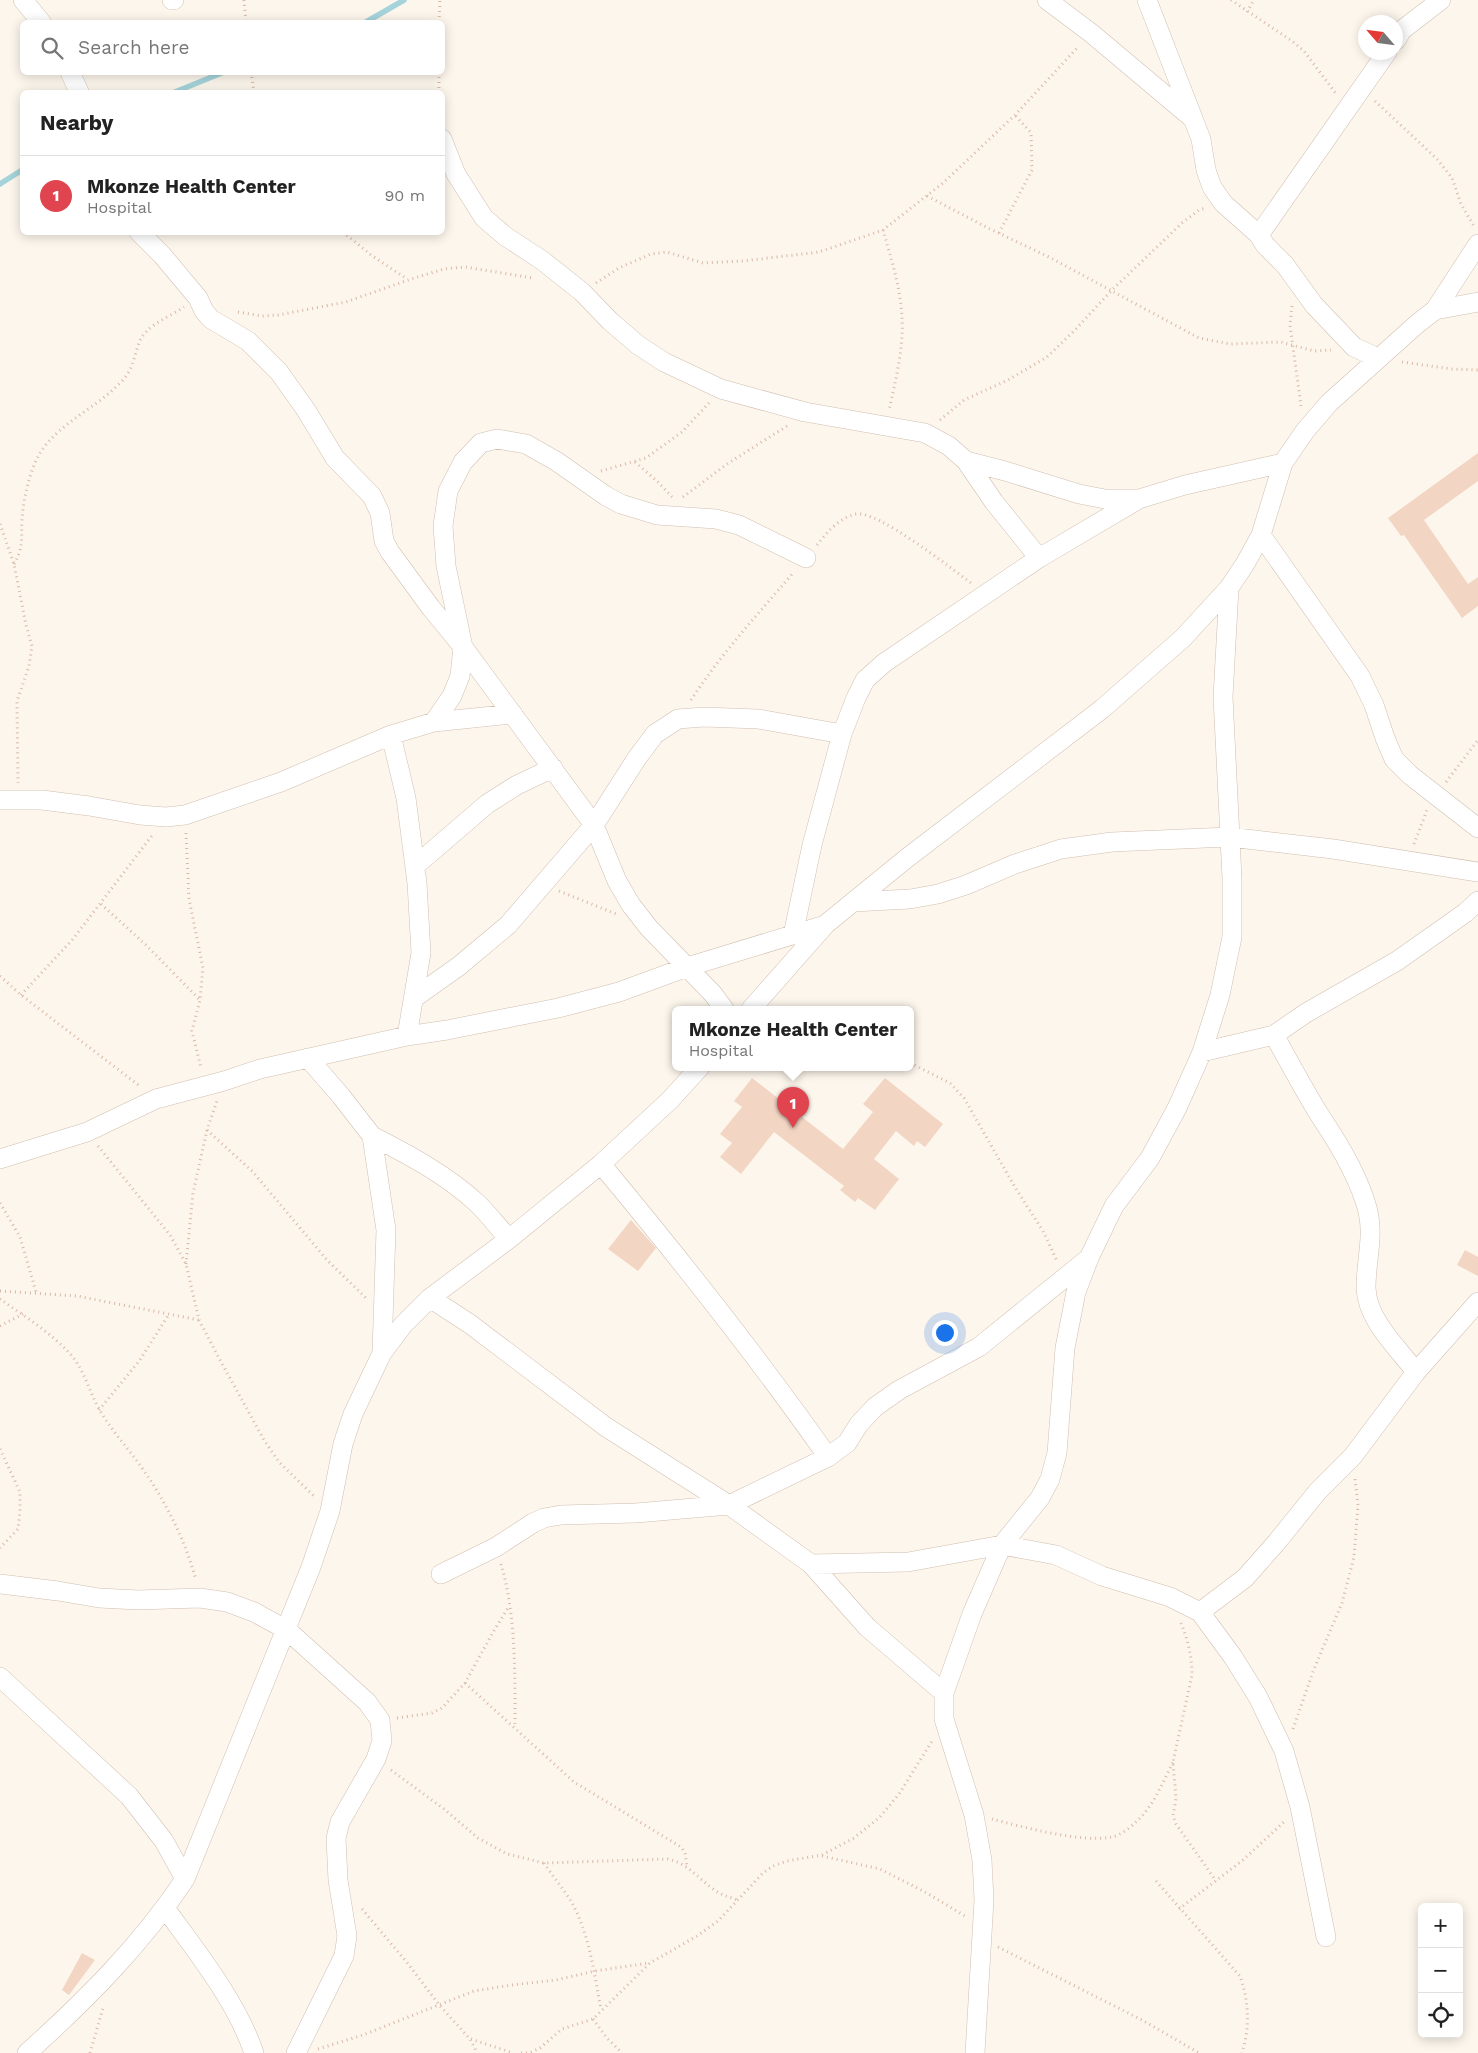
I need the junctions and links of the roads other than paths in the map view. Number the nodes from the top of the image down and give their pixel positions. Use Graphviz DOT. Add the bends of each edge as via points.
graph roads {
  1 [pos="23,0"];
  2 [pos="1047,0"];
  3 [pos="1147,0"];
  4 [pos="1441,0"];
  5 [pos="39,20"];
  6 [pos="1403,29"];
  7 [pos="1382,60"];
  8 [pos="71,75"];
  9 [pos="78,90"];
  10 [pos="1192,118"];
  11 [pos="445,146"];
  12 [pos="142,235"];
  13 [pos="1259,235"];
  14 [pos="1478,244"];
  15 [pos="1478,302"];
  16 [pos="1435,310"];
  17 [pos="1378,358"];
  18 [pos="966,461"];
  19 [pos="1283,463"];
  20 [pos="1140,500"];
  21 [pos="1261,535"];
  22 [pos="806,558"];
  23 [pos="1039,558"];
  24 [pos="1229,588"];
  25 [pos="463,647"];
  26 [pos="513,714"];
  27 [pos="434,722"];
  28 [pos="842,734"];
  29 [pos="391,735"];
  30 [pos="553,768"];
  31 [pos="0,800"];
  32 [pos="594,824"];
  33 [pos="1478,828"];
  34 [pos="1229,837"];
  35 [pos="415,866"];
  36 [pos="1478,872"];
  37 [pos="1478,901"];
  38 [pos="853,902"];
  39 [pos="826,924"];
  40 [pos="793,935"];
  41 [pos="687,966"];
  42 [pos="414,998"];
  43 [pos="722,1006"];
  44 [pos="754,1006"];
  45 [pos="1274,1034"];
  46 [pos="407,1036"];
  47 [pos="1202,1052"];
  48 [pos="308,1058"];
  49 [pos="696,1071"];
  50 [pos="372,1136"];
  51 [pos="0,1159"];
  52 [pos="601,1164"];
  53 [pos="509,1239"];
  54 [pos="1089,1258"];
  55 [pos="430,1298"];
  56 [pos="1478,1302"];
  57 [pos="382,1353"];
  58 [pos="1416,1372"];
  59 [pos="828,1457"];
  60 [pos="729,1505"];
  61 [pos="1002,1544"];
  62 [pos="811,1564"];
  63 [pos="441,1574"];
  64 [pos="0,1584"];
  65 [pos="1200,1612"];
  66 [pos="287,1630"];
  67 [pos="0,1678"];
  68 [pos="944,1693"];
  69 [pos="185,1879"];
  70 [pos="165,1908"];
  71 [pos="1326,1937"];
  72 [pos="304,2052"];
  73 [pos="27,2053"];
  74 [pos="254,2053"];
  75 [pos="975,2053"];
  1 -- 5 [label="street"];
  2 -- 10 [label="street"];
  3 -- 10 [label="street"];
  4 -- 6 [label="street"];
  7 -- 13 [label="street"];
  8 -- 9 [label="street"];
  10 -- 13 [label="street" via="1201,139 1212,187 1223,203"];
  11 -- 18 [label="street" via="456,174 484,218 543,261 610,321 664,362 721,389 805,412 925,433 949,446"];
  12 -- 25 [label="street" via="198,298 204,311 248,341 279,372 335,458 372,496 390,552"];
  13 -- 17 [label="street" via="1314,305 1354,347"];
  14 -- 16 [label="street"];
  15 -- 16 [label="street"];
  16 -- 17 [label="street"];
  17 -- 19 [label="street" via="1329,403"];
  18 -- 20 [label="street" via="1079,494"];
  18 -- 23 [label="street"];
  19 -- 20 [label="street" via="1185,485"];
  19 -- 21 [label="street"];
  20 -- 23 [label="street"];
  21 -- 24 [label="street"];
  21 -- 33 [label="street" via="1360,676 1394,759"];
  22 -- 25 [label="street" via="739,525 640,510 606,496 526,444 497,439 481,443 463,462 448,491 443,526 446,566"];
  23 -- 28 [label="street" via="884,662 865,680"];
  24 -- 34 [label="street" via="1223,697"];
  24 -- 38 [label="street" via="1183,638 1102,709"];
  25 -- 26 [label="street"];
  25 -- 27 [label="street" via="460,676 452,696"];
  26 -- 27 [label="street"];
  26 -- 30 [label="street"];
  27 -- 29 [label="street"];
  28 -- 32 [label="street" via="758,719 704,716 678,720 655,734"];
  28 -- 40 [label="street" via="812,845"];
  29 -- 31 [label="street" via="281,782 185,815 140,815 19,798"];
  29 -- 35 [label="street" via="406,798"];
  30 -- 32 [label="street"];
  30 -- 35 [label="street" via="487,804"];
  32 -- 41 [label="street" via="617,881 631,905"];
  32 -- 42 [label="street" via="508,925"];
  34 -- 36 [label="street" via="1333,849"];
  34 -- 38 [label="street" via="1112,842 1060,849 938,894"];
  34 -- 47 [label="street" via="1232,937 1220,995"];
  35 -- 42 [label="street" via="421,953"];
  37 -- 45 [label="street" via="1466,913 1397,960"];
  38 -- 39 [label="street"];
  39 -- 40 [label="street"];
  39 -- 44 [label="street"];
  40 -- 41 [label="street"];
  41 -- 43 [label="street"];
  41 -- 46 [label="street" via="619,992 558,1008"];
  42 -- 46 [label="street"];
  45 -- 47 [label="street"];
  45 -- 58 [label="street" via="1354,1173 1371,1225 1366,1290 1374,1317"];
  46 -- 48 [label="street"];
  47 -- 54 [label="street" via="1150,1158 1114,1206"];
  48 -- 50 [label="street"];
  48 -- 51 [label="street" via="156,1098 87,1132"];
  49 -- 52 [label="street"];
  50 -- 53 [label="street" via="451,1181 479,1205"];
  50 -- 57 [label="street" via="386,1230"];
  52 -- 53 [label="street"];
  52 -- 59 [label="street" via="694,1279"];
  53 -- 55 [label="street"];
  54 -- 59 [label="street" via="979,1347 899,1390 875,1407 847,1443"];
  54 -- 61 [label="street" via="1076,1292 1065,1348 1057,1453 1050,1479 1036,1504"];
  55 -- 57 [label="street" via="403,1325"];
  55 -- 60 [label="street" via="470,1324 606,1427"];
  56 -- 58 [label="street"];
  57 -- 66 [label="street" via="353,1414 330,1511"];
  58 -- 65 [label="street" via="1353,1456 1318,1491 1245,1578"];
  59 -- 60 [label="street"];
  60 -- 62 [label="street"];
  60 -- 63 [label="street" via="544,1518 496,1547"];
  61 -- 62 [label="street" via="908,1562"];
  61 -- 65 [label="street" via="1056,1555 1102,1576 1170,1597"];
  61 -- 68 [label="street" via="972,1614"];
  62 -- 68 [label="street" via="868,1627"];
  64 -- 66 [label="street" via="99,1598 200,1598 227,1602"];
  65 -- 71 [label="street" via="1258,1697 1284,1751 1300,1807"];
  66 -- 69 [label="street"];
  66 -- 72 [label="street" via="367,1702 380,1720 382,1741 376,1759 340,1822 336,1838 338,1880 347,1936 344,1956"];
  67 -- 69 [label="street" via="129,1796 164,1841"];
  68 -- 75 [label="street" via="944,1719 974,1815 982,1860 984,1900"];
  69 -- 70 [label="street"];
  70 -- 73 [label="street" via="80,2005"];
  70 -- 74 [label="street" via="223,1992 249,2036"];
}
